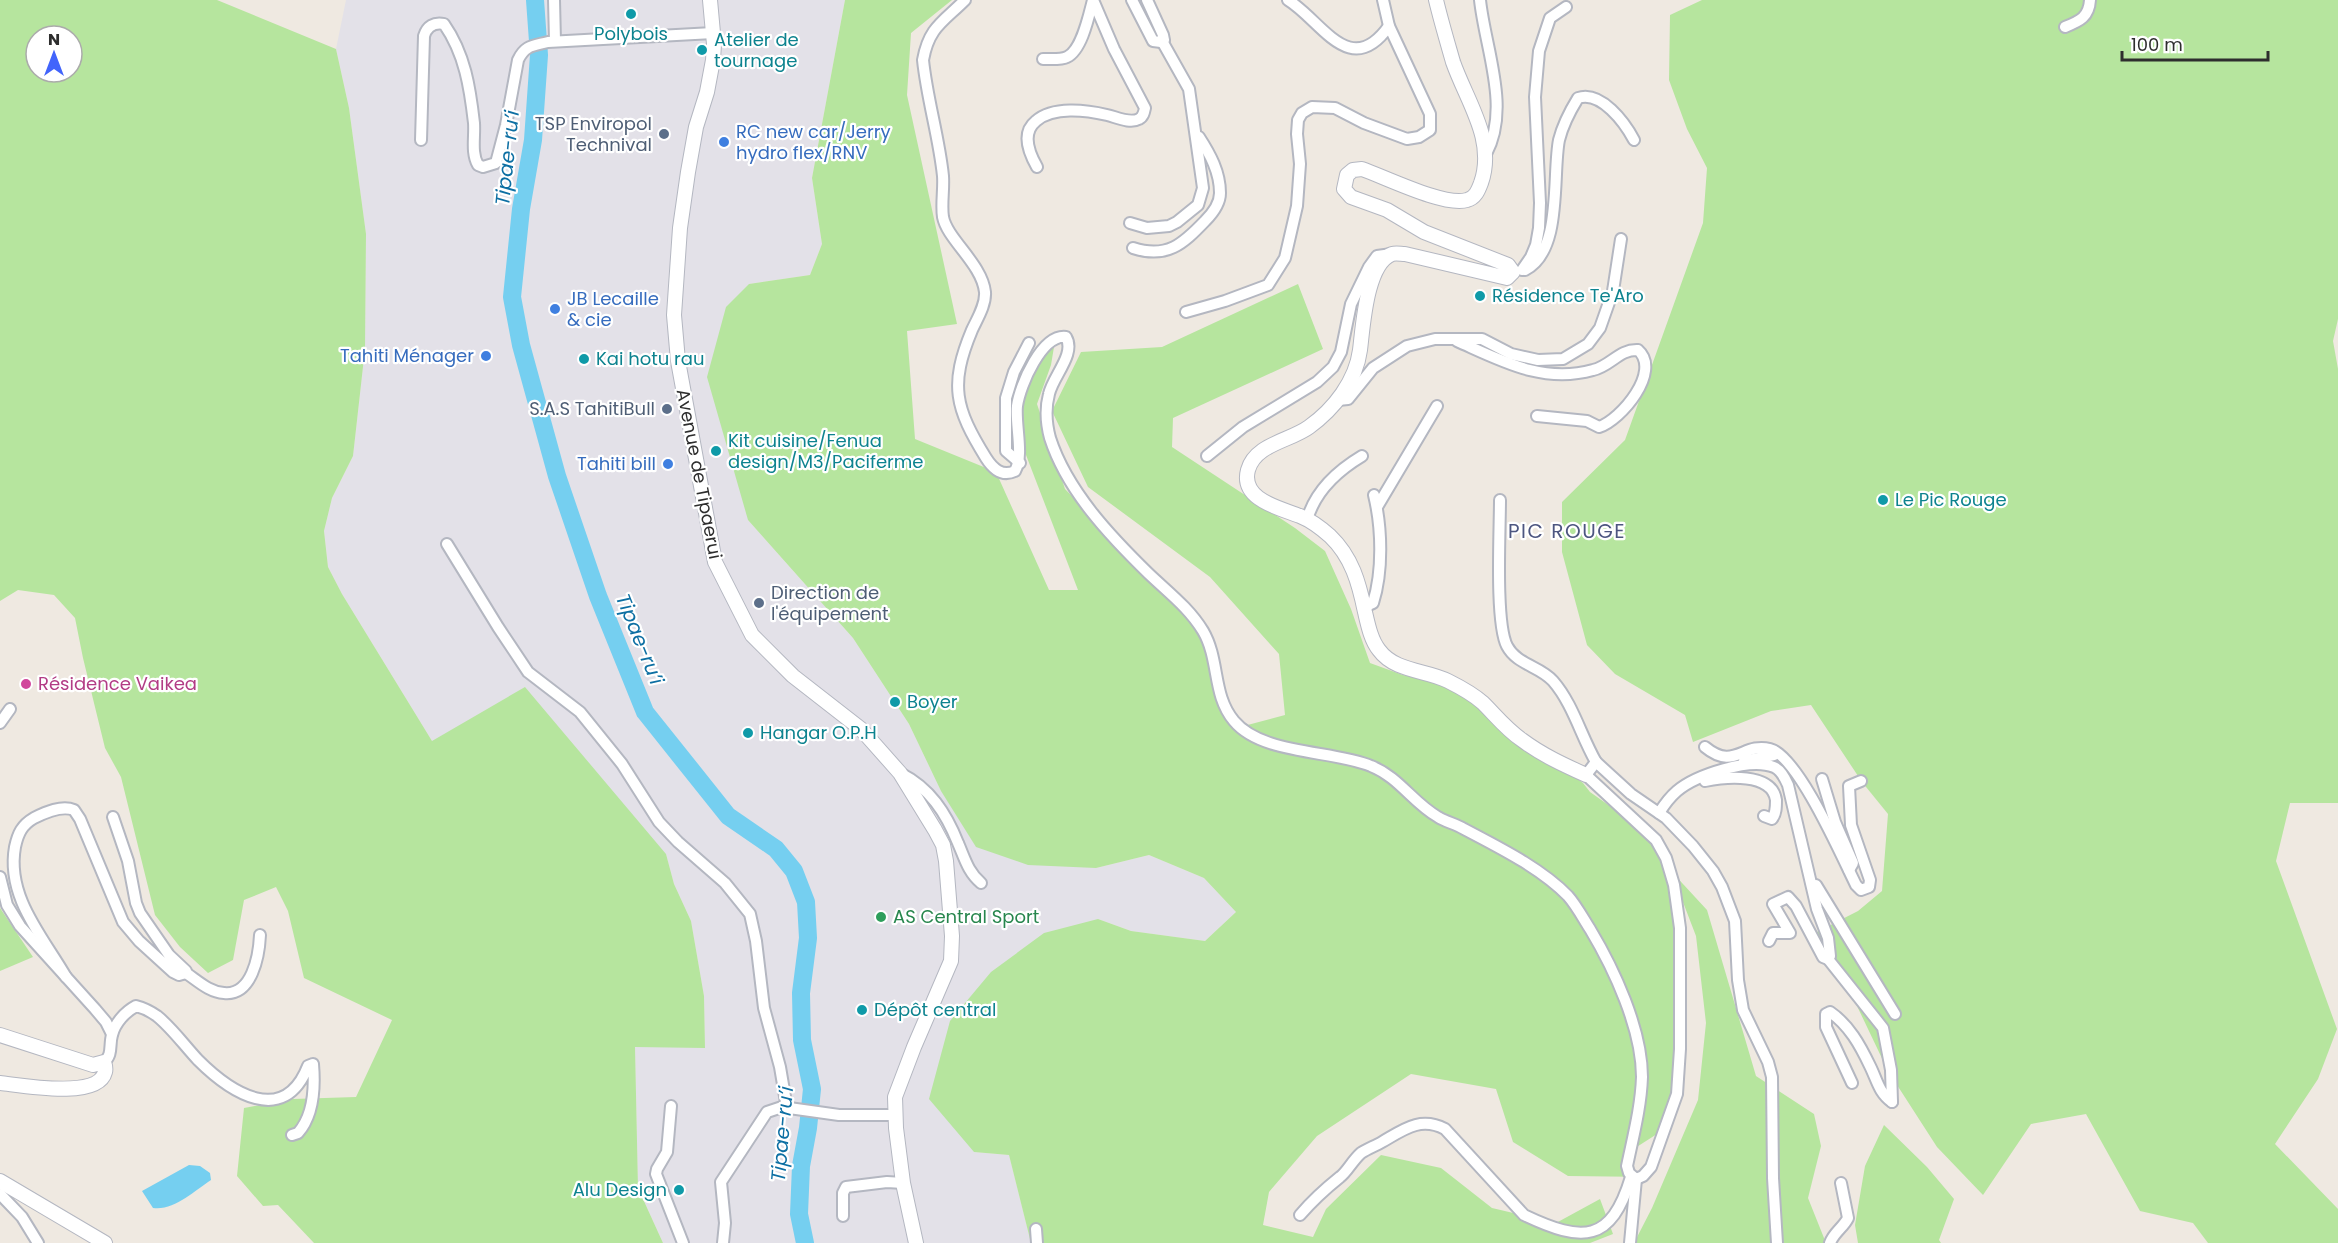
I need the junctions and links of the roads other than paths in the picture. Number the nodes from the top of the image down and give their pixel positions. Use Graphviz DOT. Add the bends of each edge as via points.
graph roads {
  1 [pos="554,0"];
  2 [pos="710,0"];
  3 [pos="965,0"];
  4 [pos="1132,0"];
  5 [pos="1147,0"];
  6 [pos="1288,0"];
  7 [pos="1383,0"];
  8 [pos="1436,0"];
  9 [pos="1480,0"];
  10 [pos="2090,0"];
  11 [pos="1566,7"];
  12 [pos="1389,26"];
  13 [pos="2065,27"];
  14 [pos="713,33"];
  15 [pos="1162,41"];
  16 [pos="552,42"];
  17 [pos="1043,59"];
  18 [pos="1195,132"];
  19 [pos="421,140"];
  20 [pos="1634,140"];
  21 [pos="1486,154"];
  22 [pos="1037,167"];
  23 [pos="1130,223"];
  24 [pos="1621,239"];
  25 [pos="1133,248"];
  26 [pos="1393,254"];
  27 [pos="1518,271"];
  28 [pos="1186,312"];
  29 [pos="1453,339"];
  30 [pos="1029,343"];
  31 [pos="1338,400"];
  32 [pos="1437,406"];
  33 [pos="1538,416"];
  34 [pos="1207,456"];
  35 [pos="1362,456"];
  36 [pos="1020,463"];
  37 [pos="1374,495"];
  38 [pos="1500,500"];
  39 [pos="1377,507"];
  40 [pos="1307,519"];
  41 [pos="447,544"];
  42 [pos="1364,607"];
  43 [pos="10,709"];
  44 [pos="0,723"];
  45 [pos="1705,747"];
  46 [pos="1774,750"];
  47 [pos="1596,762"];
  48 [pos="1734,767"];
  49 [pos="900,773"];
  50 [pos="1586,775"];
  51 [pos="1822,779"];
  52 [pos="1861,781"];
  53 [pos="1690,784"];
  54 [pos="1659,813"];
  55 [pos="1764,816"];
  56 [pos="114,817"];
  57 [pos="1849,870"];
  58 [pos="1810,877"];
  59 [pos="0,878"];
  60 [pos="981,883"];
  61 [pos="260,935"];
  62 [pos="1769,941"];
  63 [pos="1828,958"];
  64 [pos="186,974"];
  65 [pos="66,977"];
  66 [pos="1895,1014"];
  67 [pos="112,1034"];
  68 [pos="0,1035"];
  69 [pos="104,1062"];
  70 [pos="0,1083"];
  71 [pos="1852,1083"];
  72 [pos="670,1106"];
  73 [pos="791,1108"];
  74 [pos="895,1116"];
  75 [pos="292,1135"];
  76 [pos="1634,1178"];
  77 [pos="0,1181"];
  78 [pos="903,1183"];
  79 [pos="1841,1183"];
  80 [pos="0,1194"];
  81 [pos="1300,1215"];
  82 [pos="843,1216"];
  83 [pos="1036,1229"];
  84 [pos="39,1243"];
  85 [pos="105,1243"];
  86 [pos="683,1243"];
  87 [pos="723,1243"];
  88 [pos="916,1243"];
  89 [pos="1037,1243"];
  90 [pos="1630,1243"];
  91 [pos="1778,1243"];
  92 [pos="1830,1243"];
  1 -- 16 [label="street"];
  2 -- 14 [label="street, Avenue de Tipaerui"];
  3 -- 36 [label="street" via="933,30 923,60 943,177 943,218 985,291 984,303 958,367 959,403 997,471 1015,471"];
  4 -- 15 [label="street" via="1153,41"];
  5 -- 15 [label="street" via="1163,35"];
  6 -- 12 [label="street" via="1335,42 1347,47 1366,47"];
  7 -- 12 [label="street"];
  8 -- 21 [label="street"];
  9 -- 21 [label="street" via="1496,100 1494,139"];
  10 -- 13 [label="street" via="2089,11 2078,22"];
  11 -- 27 [label="street" via="1550,18 1539,51 1535,97 1539,228 1531,257"];
  12 -- 28 [label="street" via="1430,114 1430,130 1407,139 1335,108 1312,107 1302,113 1298,120 1297,206 1285,258 1268,285"];
  14 -- 16 [label="street"];
  14 -- 49 [label="street, Avenue de Tipaerui" via="713,60 696,127 680,228 674,321 676,353 715,562 740,614 765,650 861,729"];
  15 -- 18 [label="street" via="1189,89"];
  16 -- 19 [label="street" via="523,51 518,60 496,163 483,167 474,155 474,125 464,64 444,24 430,26 424,36"];
  17 -- 22 [label="street" via="1075,52 1093,0 1145,108 1138,120 1070,111 1043,115 1028,131 1029,152"];
  18 -- 23 [label="street" via="1203,188 1198,205 1169,226 1147,228"];
  18 -- 25 [label="street" via="1216,170 1220,194 1213,212 1176,247 1155,252"];
  20 -- 27 [label="street" via="1613,111 1593,97 1578,98 1566,117 1559,141 1549,235 1542,257"];
  21 -- 27 [label="street" via="1479,190 1466,200 1428,195 1362,169 1347,175 1344,189 1352,197 1387,210 1424,232"];
  24 -- 29 [label="street" via="1613,291 1600,328 1588,344 1563,359 1538,360 1510,354 1482,339"];
  26 -- 27 [label="street" via="1506,278"];
  26 -- 31 [label="street" via="1385,258 1369,288 1358,364"];
  26 -- 34 [label="street" via="1377,256 1366,273 1352,304 1334,367"];
  29 -- 31 [label="street" via="1407,346 1373,368 1348,399"];
  29 -- 33 [label="street" via="1513,366 1558,376 1596,370 1625,351 1638,350 1645,358 1646,367 1636,393 1606,425 1599,428 1587,421"];
  30 -- 36 [label="street" via="1006,398 1006,451"];
  31 -- 40 [label="street" via="1308,428 1268,448 1248,467 1246,478 1256,497"];
  32 -- 39 [label="street"];
  35 -- 40 [label="street" via="1331,479 1311,505"];
  36 -- 76 [label="street" via="1017,405 1024,382 1044,346 1059,336 1066,337 1068,353 1049,391 1046,408 1051,441 1080,495 1100,521 1188,610 1203,631 1213,655 1224,706 1237,725 1267,741 1371,766 1394,778 1437,817 1518,858 1568,897 1618,981 1636,1040 1642,1075 1627,1166"];
  37 -- 39 [label="street"];
  38 -- 47 [label="street" via="1501,617 1505,643 1517,659 1551,679 1564,695"];
  39 -- 42 [label="street" via="1375,594 1373,603"];
  40 -- 42 [label="street" via="1330,537 1351,562"];
  41 -- 73 [label="street" via="528,672 580,712 622,764 659,822 725,883 750,914 764,1008"];
  42 -- 50 [label="street" via="1379,650 1394,663 1445,680 1471,694 1522,741"];
  43 -- 44 [label="street"];
  45 -- 46 [label="street" via="1724,758 1761,748"];
  46 -- 48 [label="street" via="1774,755 1748,758"];
  46 -- 57 [label="street" via="1794,767 1806,786"];
  47 -- 50 [label="street"];
  47 -- 54 [label="street"];
  48 -- 53 [label="street"];
  48 -- 58 [label="street" via="1767,765 1783,774"];
  49 -- 60 [label="street" via="936,801 971,874"];
  49 -- 74 [label="street, Avenue de Tipaerui" via="943,845 952,936 951,961 903,1073 895,1097"];
  50 -- 76 [label="street" via="1662,849 1671,871 1678,917 1677,1094 1651,1167 1643,1176"];
  51 -- 57 [label="street" via="1853,863"];
  52 -- 57 [label="street" via="1849,786 1849,803 1851,825 1870,879 1869,887 1861,890"];
  53 -- 54 [label="street" via="1678,790"];
  53 -- 55 [label="street" via="1728,779 1766,783 1773,792 1776,808 1772,819"];
  54 -- 91 [label="street" via="1713,871 1735,921 1743,1010 1768,1062 1773,1083"];
  56 -- 64 [label="street" via="140,913"];
  58 -- 63 [label="street" via="1828,938"];
  58 -- 66 [label="street"];
  59 -- 65 [label="street" via="7,905 20,926"];
  61 -- 64 [label="street" via="259,953 251,974 236,992 215,991"];
  62 -- 63 [label="street" via="1773,933 1790,933 1773,904 1788,897 1822,957"];
  63 -- 71 [label="street" via="1883,1028 1892,1102 1882,1095 1852,1034 1830,1012 1826,1014 1826,1027"];
  64 -- 65 [label="street" via="172,972 127,927 80,819 74,810 65,808 44,813 25,824 18,833 13,860 22,904"];
  65 -- 67 [label="street"];
  67 -- 69 [label="street" via="110,1054"];
  67 -- 75 [label="street" via="127,1010 136,1006 146,1009 216,1076 259,1100 278,1100 289,1094 313,1064 309,1117 298,1134"];
  68 -- 69 [label="street" via="93,1065"];
  69 -- 70 [label="street" via="105,1071 100,1079 77,1088"];
  72 -- 86 [label="street" via="667,1152 656,1174"];
  73 -- 74 [label="street" via="816,1113"];
  73 -- 87 [label="street" via="767,1112 724,1174"];
  74 -- 78 [label="street, Avenue de Tipaerui"];
  76 -- 81 [label="street" via="1605,1229 1589,1236 1573,1235 1524,1215 1445,1129 1415,1124 1363,1152"];
  76 -- 90 [label="street"];
  77 -- 85 [label="street"];
  78 -- 82 [label="street" via="846,1187"];
  78 -- 88 [label="street, Avenue de Tipaerui"];
  79 -- 92 [label="street" via="1848,1218"];
  80 -- 84 [label="street"];
  83 -- 89 [label="street"];
}
